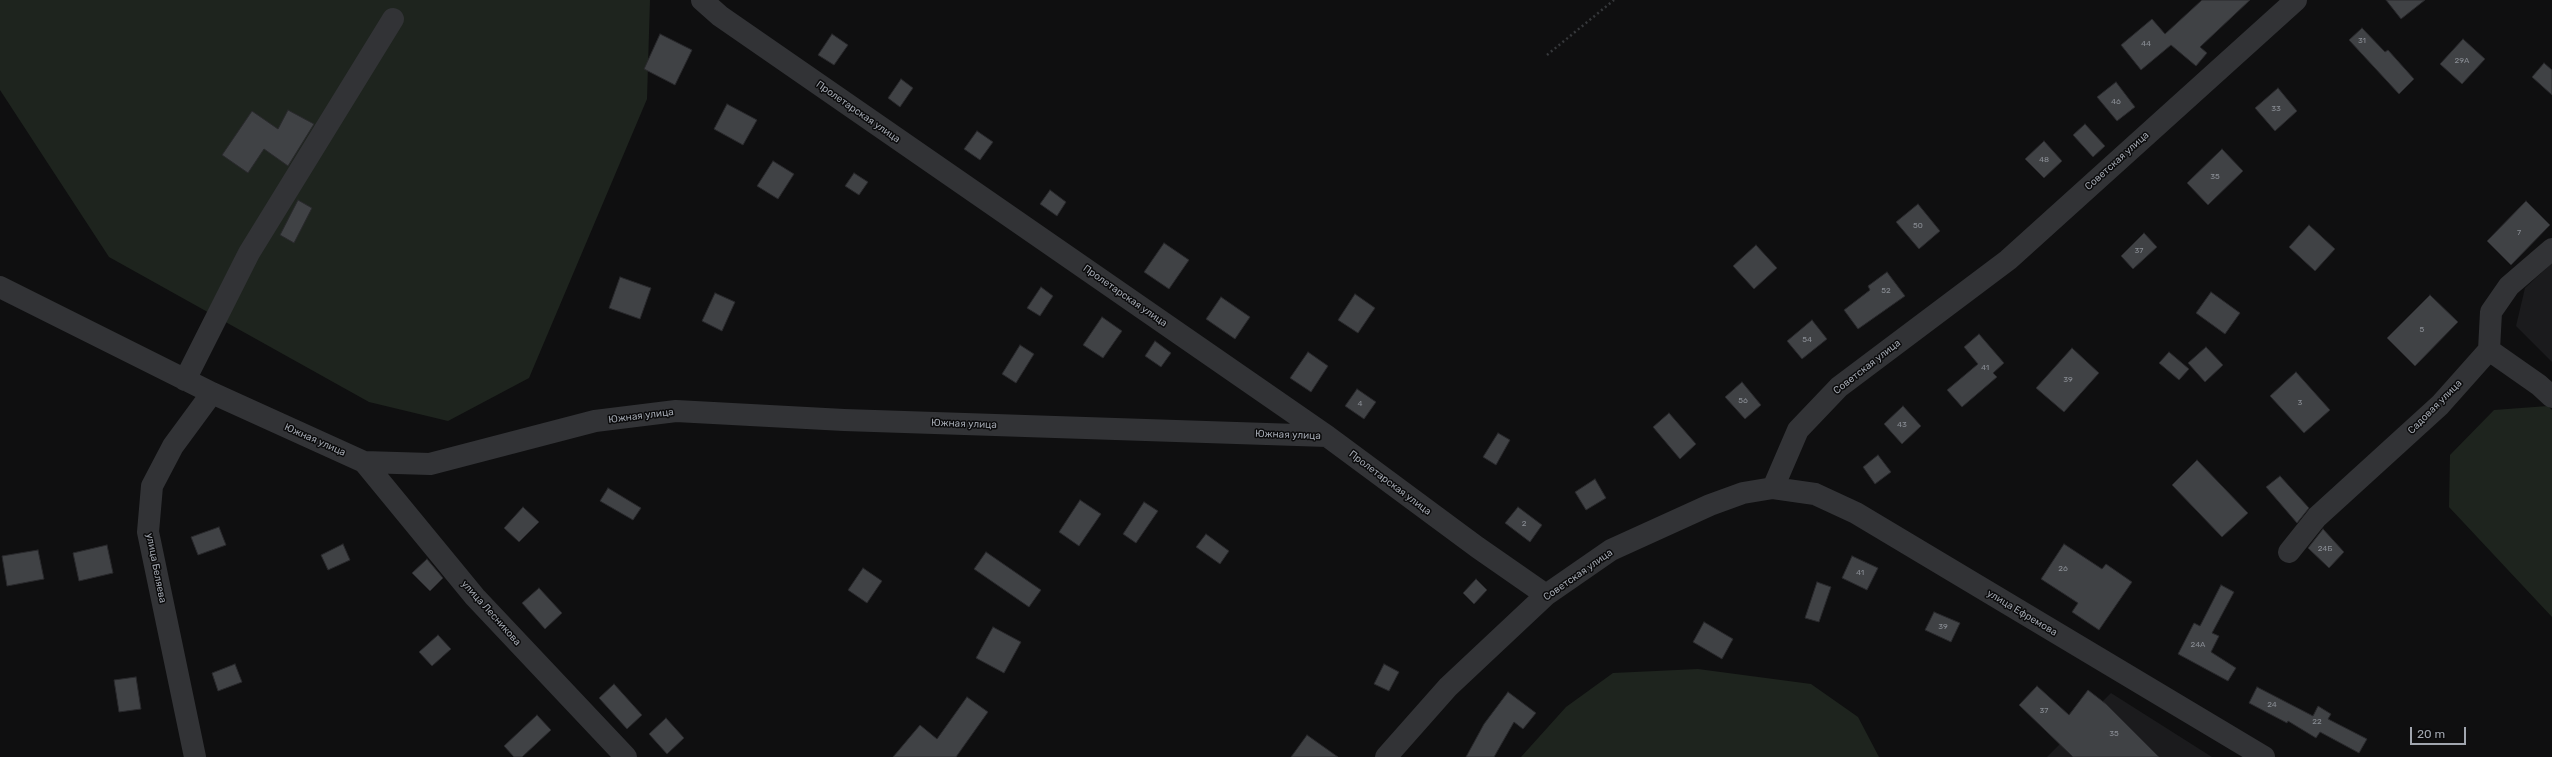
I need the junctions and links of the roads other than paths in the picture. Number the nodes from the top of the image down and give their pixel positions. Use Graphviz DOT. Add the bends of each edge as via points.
graph roads {
  1 [pos="702,0"];
  2 [pos="2296,0"];
  3 [pos="393,19"];
  4 [pos="2552,249"];
  5 [pos="0,287"];
  6 [pos="2489,350"];
  7 [pos="185,380"];
  8 [pos="212,393"];
  9 [pos="2552,398"];
  10 [pos="1327,436"];
  11 [pos="364,462"];
  12 [pos="1773,488"];
  13 [pos="2289,552"];
  14 [pos="1546,595"];
  15 [pos="195,757"];
  16 [pos="626,757"];
  17 [pos="1386,757"];
  18 [pos="2264,757"];
  1 -- 10 [label="street, Пролетарская улица" via="720,16"];
  2 -- 12 [label="street, Советская улица" via="2008,260 1839,387 1798,430"];
  3 -- 7 [label="street" via="249,253"];
  4 -- 6 [label="street" via="2509,286 2491,312"];
  5 -- 7 [label="street, Южная улица"];
  6 -- 9 [label="street" via="2539,385"];
  6 -- 13 [label="street, Садовая улица" via="2440,405 2317,517"];
  7 -- 8 [label="street, Южная улица"];
  8 -- 11 [label="street, Южная улица"];
  8 -- 15 [label="street, улица Беляева" via="173,446 152,486 148,532"];
  10 -- 11 [label="street, Южная улица" via="844,420 676,411 595,421 430,464"];
  10 -- 14 [label="street, Пролетарская улица"];
  11 -- 16 [label="street, улица Лесникова" via="475,597"];
  12 -- 14 [label="street, Советская улица" via="1743,493 1710,505 1611,550"];
  12 -- 18 [label="street, улица Ефремова" via="1815,494 1856,512"];
  14 -- 17 [label="street, Советская улица" via="1448,687"];
}
